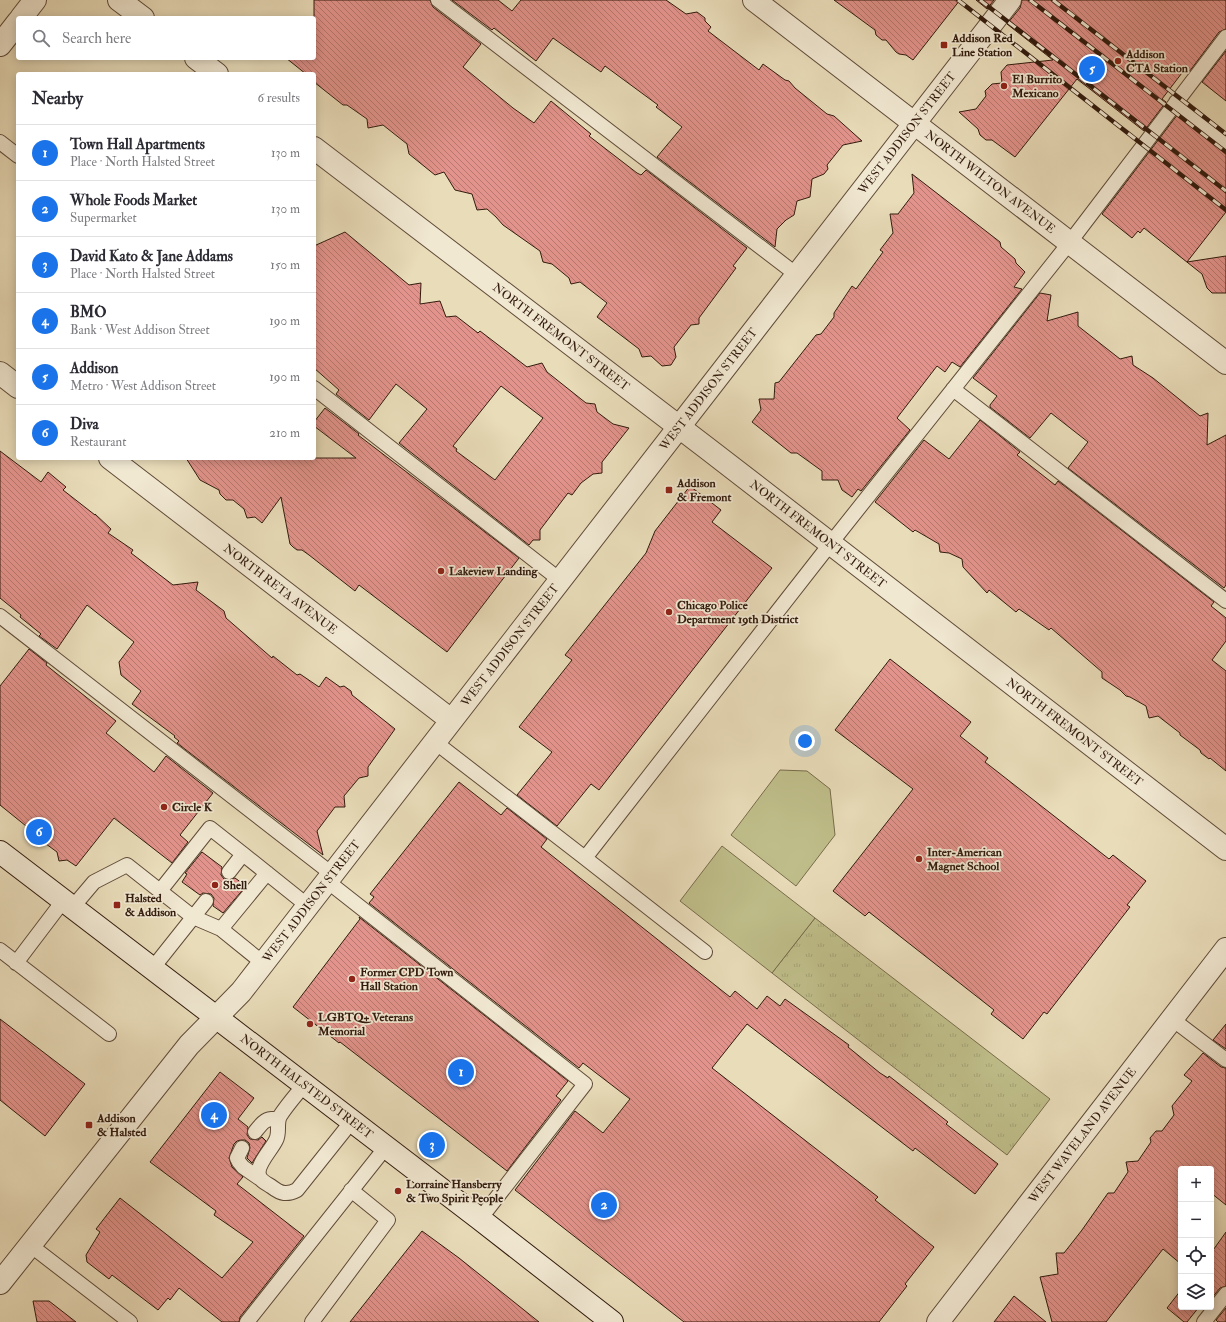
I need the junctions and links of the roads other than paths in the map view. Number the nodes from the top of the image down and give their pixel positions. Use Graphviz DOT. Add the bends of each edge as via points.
graph roads {
  1 [pos="35,0"];
  2 [pos="119,0"];
  3 [pos="438,0"];
  4 [pos="754,0"];
  5 [pos="1010,0"];
  6 [pos="23,16"];
  7 [pos="140,16"];
  8 [pos="16,25"];
  9 [pos="1226,37"];
  10 [pos="0,45"];
  11 [pos="199,60"];
  12 [pos="214,72"];
  13 [pos="1176,102"];
  14 [pos="915,123"];
  15 [pos="0,142"];
  16 [pos="1226,142"];
  17 [pos="316,150"];
  18 [pos="16,154"];
  19 [pos="1070,242"];
  20 [pos="797,276"];
  21 [pos="1226,363"];
  22 [pos="0,373"];
  23 [pos="16,385"];
  24 [pos="953,389"];
  25 [pos="316,390"];
  26 [pos="679,426"];
  27 [pos="113,460"];
  28 [pos="830,543"];
  29 [pos="560,580"];
  30 [pos="1226,601"];
  31 [pos="0,616"];
  32 [pos="451,720"];
  33 [pos="435,742"];
  34 [pos="1226,849"];
  35 [pos="0,852"];
  36 [pos="243,854"];
  37 [pos="585,858"];
  38 [pos="229,872"];
  39 [pos="267,873"];
  40 [pos="330,878"];
  41 [pos="160,890"];
  42 [pos="206,901"];
  43 [pos="68,905"];
  44 [pos="308,906"];
  45 [pos="193,917"];
  46 [pos="221,930"];
  47 [pos="1226,949"];
  48 [pos="0,950"];
  49 [pos="705,952"];
  50 [pos="16,963"];
  51 [pos="263,963"];
  52 [pos="152,969"];
  53 [pos="216,1018"];
  54 [pos="1172,1019"];
  55 [pos="109,1034"];
  56 [pos="1226,1060"];
  57 [pos="304,1085"];
  58 [pos="278,1119"];
  59 [pos="352,1121"];
  60 [pos="255,1132"];
  61 [pos="386,1147"];
  62 [pos="242,1148"];
  63 [pos="262,1180"];
  64 [pos="351,1190"];
  65 [pos="480,1219"];
  66 [pos="30,1245"];
  67 [pos="0,1283"];
  68 [pos="1226,1294"];
  69 [pos="130,1322"];
  70 [pos="247,1322"];
  71 [pos="312,1322"];
  72 [pos="612,1322"];
  73 [pos="938,1322"];
  74 [pos="1204,1322"];
  1 -- 6 [label="street"];
  2 -- 7 [label="street"];
  3 -- 20 [label="lane"];
  4 -- 14 [label="street, NORTH WILTON AVENUE"];
  5 -- 14 [label="street, WEST ADDISON STREET"];
  8 -- 10 [label="street"];
  9 -- 13 [label="lane"];
  11 -- 12 [label="street"];
  13 -- 16 [label="lane"];
  13 -- 19 [label="lane"];
  14 -- 19 [label="street, NORTH WILTON AVENUE"];
  14 -- 20 [label="street, WEST ADDISON STREET"];
  15 -- 18 [label="lane"];
  17 -- 26 [label="street, NORTH FREMONT STREET"];
  19 -- 21 [label="street, NORTH WILTON AVENUE"];
  19 -- 24 [label="lane"];
  20 -- 26 [label="street, WEST ADDISON STREET"];
  22 -- 23 [label="street"];
  24 -- 28 [label="lane"];
  24 -- 30 [label="lane"];
  25 -- 29 [label="lane"];
  26 -- 28 [label="street, NORTH FREMONT STREET"];
  26 -- 29 [label="street, WEST ADDISON STREET"];
  27 -- 32 [label="street, NORTH RETA AVENUE"];
  28 -- 34 [label="street, NORTH FREMONT STREET"];
  28 -- 37 [label="lane"];
  29 -- 32 [label="street, WEST ADDISON STREET"];
  31 -- 40 [label="lane"];
  32 -- 33 [label="street, WEST ADDISON STREET"];
  33 -- 37 [label="lane"];
  33 -- 40 [label="street, WEST ADDISON STREET"];
  35 -- 43 [label="street, NORTH HALSTED STREET"];
  36 -- 38 [label="lane"];
  36 -- 39 [label="lane"];
  36 -- 41 [label="lane" via="210,828"];
  37 -- 49 [label="lane"];
  39 -- 44 [label="lane"];
  39 -- 46 [label="lane"];
  40 -- 44 [label="street, WEST ADDISON STREET"];
  40 -- 65 [label="lane" via="586,1084"];
  41 -- 43 [label="lane" via="127,866 94,882"];
  41 -- 45 [label="lane"];
  42 -- 45 [label="lane"];
  43 -- 50 [label="lane"];
  43 -- 52 [label="street, NORTH HALSTED STREET"];
  44 -- 51 [label="street, WEST ADDISON STREET"];
  45 -- 46 [label="lane"];
  45 -- 52 [label="lane"];
  46 -- 51 [label="lane"];
  47 -- 54 [label="street, WEST WAVELAND AVENUE"];
  48 -- 50 [label="lane"];
  50 -- 55 [label="lane"];
  51 -- 53 [label="street, WEST ADDISON STREET" via="241,992"];
  52 -- 53 [label="street, NORTH HALSTED STREET"];
  53 -- 57 [label="street, NORTH HALSTED STREET"];
  53 -- 66 [label="street, WEST ADDISON STREET" via="189,1044"];
  54 -- 56 [label="lane"];
  54 -- 73 [label="street, WEST WAVELAND AVENUE"];
  57 -- 58 [label="lane"];
  57 -- 59 [label="street, NORTH HALSTED STREET"];
  58 -- 60 [label="lane" via="268,1119"];
  58 -- 63 [label="lane" via="276,1142 266,1155 259,1171"];
  59 -- 61 [label="street, NORTH HALSTED STREET"];
  59 -- 63 [label="lane" via="297,1190 283,1194"];
  61 -- 64 [label="lane"];
  61 -- 65 [label="street, NORTH HALSTED STREET"];
  62 -- 63 [label="lane" via="239,1162"];
  64 -- 70 [label="lane"];
  64 -- 71 [label="lane" via="388,1220"];
  65 -- 72 [label="street, NORTH HALSTED STREET"];
  66 -- 67 [label="street, WEST ADDISON STREET"];
  66 -- 69 [label="lane"];
  68 -- 74 [label="lane"];
}
